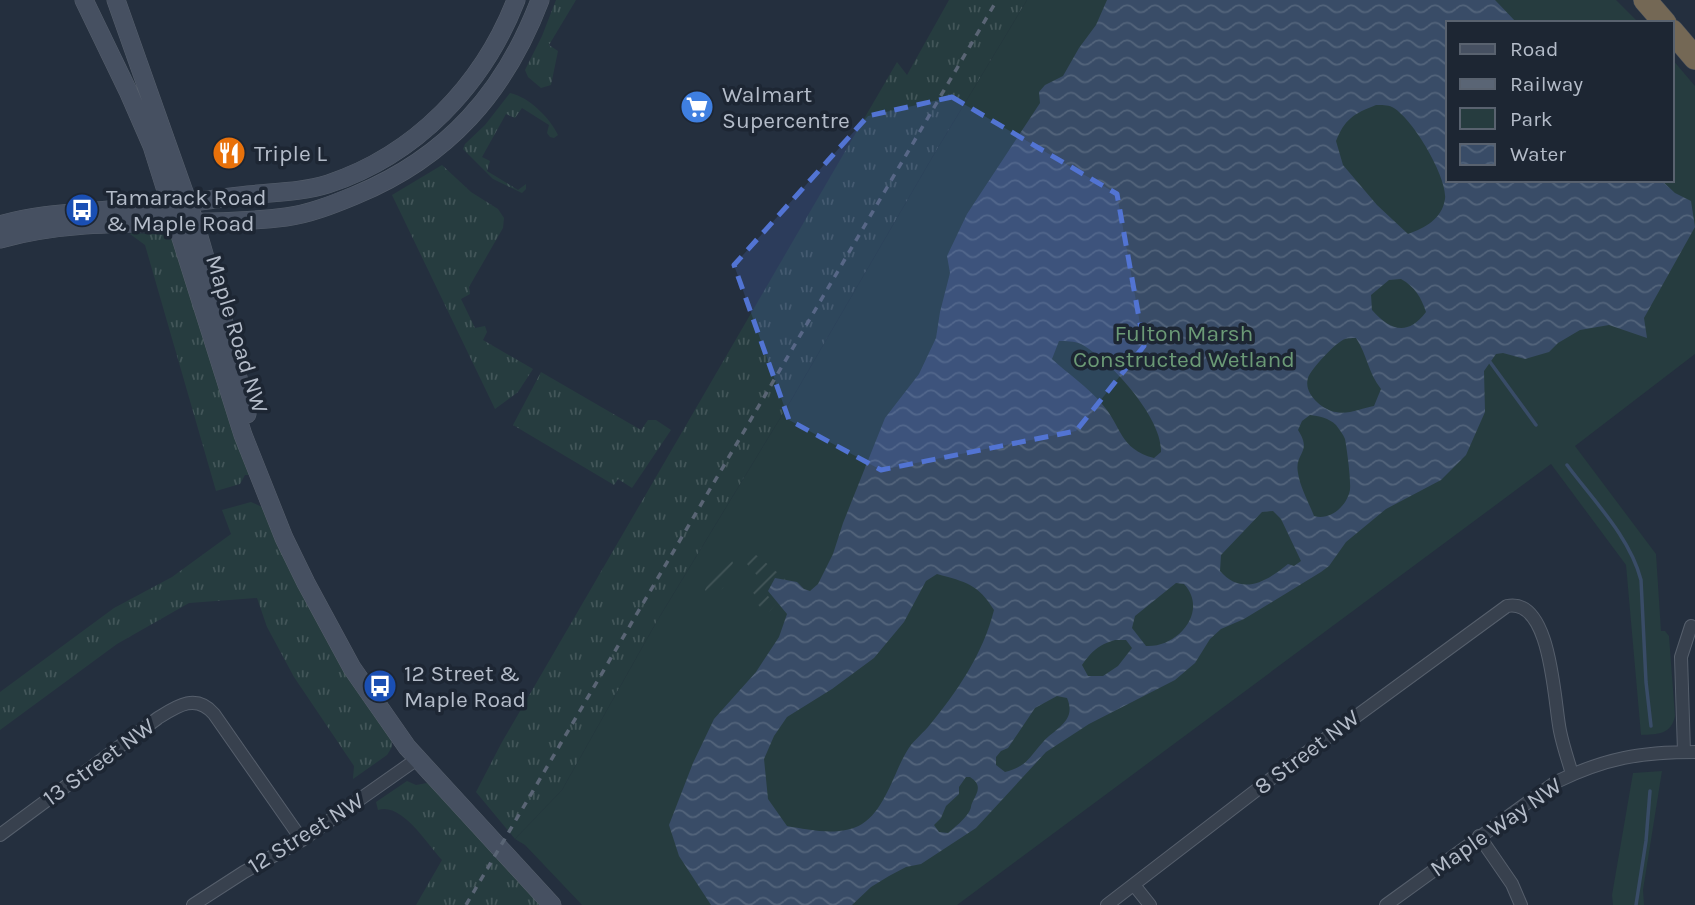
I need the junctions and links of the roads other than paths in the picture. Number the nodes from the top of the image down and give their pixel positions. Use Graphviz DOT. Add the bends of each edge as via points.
graph roads {
  1 [pos="84,0"];
  2 [pos="516,0"];
  3 [pos="540,0"];
  4 [pos="1645,0"];
  5 [pos="116,2"];
  6 [pos="1663,21"];
  7 [pos="1674,33"];
  8 [pos="1695,58"];
  9 [pos="183,213"];
  10 [pos="0,225"];
  11 [pos="0,239"];
  12 [pos="1691,626"];
  13 [pos="1690,752"];
  14 [pos="416,759"];
  15 [pos="1572,774"];
  16 [pos="0,835"];
  17 [pos="1479,836"];
  18 [pos="302,840"];
  19 [pos="1135,885"];
  20 [pos="1123,900"];
  21 [pos="193,905"];
  22 [pos="552,905"];
  23 [pos="1107,905"];
  24 [pos="1150,905"];
  25 [pos="1386,905"];
  26 [pos="1521,905"];
  1 -- 9 [label="street, Maple Road NW"];
  2 -- 9 [label="street" via="492,50 462,93 424,131 372,166 327,184"];
  3 -- 9 [label="street" via="513,60 486,100 438,148 405,172 325,208 288,217"];
  4 -- 6 [label="highway"];
  5 -- 9 [label="street, Maple Road NW"];
  7 -- 8 [label="highway"];
  9 -- 10 [label="street" via="53,214"];
  9 -- 11 [label="street"];
  9 -- 14 [label="street, Maple Road NW" via="226,385 264,488 306,583 352,668"];
  12 -- 13 [label="street" via="1681,657"];
  13 -- 15 [label="street, Maple Way NW" via="1640,754"];
  14 -- 18 [label="street, 12 Street NW"];
  14 -- 22 [label="street, Maple Road NW"];
  15 -- 17 [label="street, Maple Way NW"];
  15 -- 19 [label="street, 8 Street NW" via="1541,632 1526,610 1511,605 1276,775"];
  16 -- 18 [label="street, 13 Street NW" via="164,714 183,703 202,703"];
  17 -- 25 [label="street, Maple Way NW"];
  17 -- 26 [label="street"];
  18 -- 21 [label="street, 12 Street NW"];
  19 -- 20 [label="street, 8 Street NW"];
  19 -- 24 [label="street"];
  20 -- 23 [label="street, 8 Street NW"];
}
